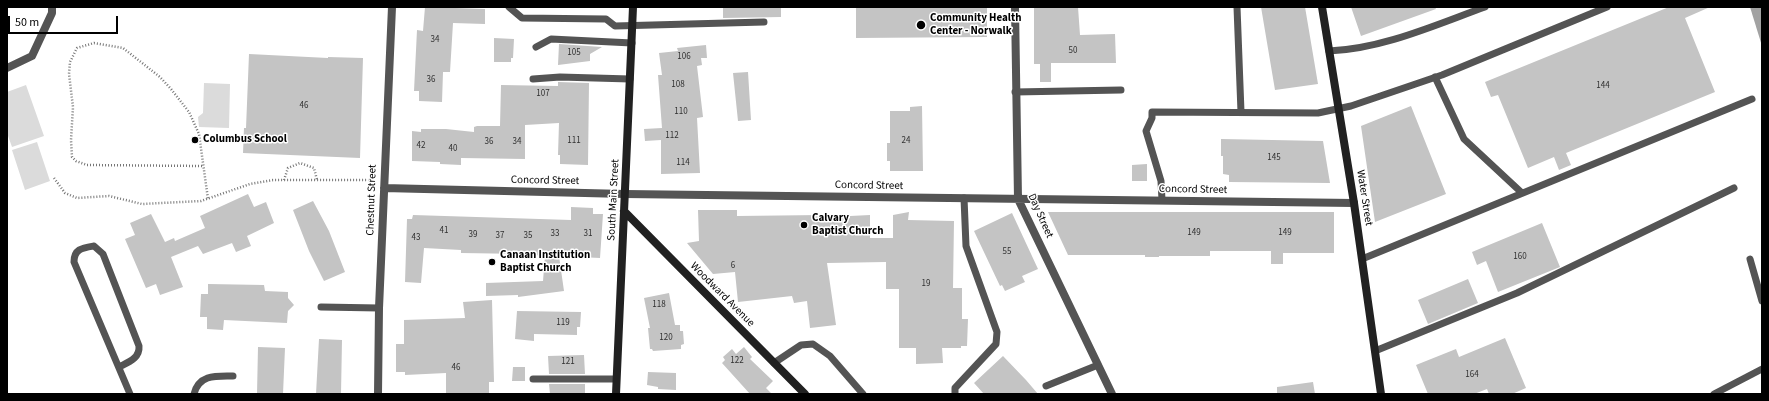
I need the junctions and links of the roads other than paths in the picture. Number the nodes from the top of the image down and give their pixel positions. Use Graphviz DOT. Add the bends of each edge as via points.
graph roads {
  1 [pos="52,7"];
  2 [pos="392,7"];
  3 [pos="509,7"];
  4 [pos="633,7"];
  5 [pos="1014,7"];
  6 [pos="1237,7"];
  7 [pos="1322,7"];
  8 [pos="1485,7"];
  9 [pos="1607,7"];
  10 [pos="764,22"];
  11 [pos="632,26"];
  12 [pos="632,43"];
  13 [pos="536,47"];
  14 [pos="1329,51"];
  15 [pos="7,68"];
  16 [pos="1435,77"];
  17 [pos="534,79"];
  18 [pos="630,79"];
  19 [pos="1121,90"];
  20 [pos="1015,92"];
  21 [pos="1752,99"];
  22 [pos="1338,110"];
  23 [pos="1241,112"];
  24 [pos="384,188"];
  25 [pos="1734,188"];
  26 [pos="1522,193"];
  27 [pos="625,194"];
  28 [pos="964,198"];
  29 [pos="1018,199"];
  30 [pos="1162,200"];
  31 [pos="1354,203"];
  32 [pos="624,211"];
  33 [pos="1362,259"];
  34 [pos="1750,259"];
  35 [pos="1762,301"];
  36 [pos="321,307"];
  37 [pos="379,308"];
  38 [pos="1375,351"];
  39 [pos="774,363"];
  40 [pos="1098,365"];
  41 [pos="119,367"];
  42 [pos="1762,369"];
  43 [pos="233,376"];
  44 [pos="533,379"];
  45 [pos="616,379"];
  46 [pos="1046,386"];
  47 [pos="130,394"];
  48 [pos="194,394"];
  49 [pos="378,394"];
  50 [pos="616,394"];
  51 [pos="805,394"];
  52 [pos="863,394"];
  53 [pos="955,394"];
  54 [pos="1112,394"];
  55 [pos="1381,394"];
  56 [pos="1714,394"];
  1 -- 15 [label="street" via="52,13 32,56"];
  2 -- 24 [label="street, Chestnut Street"];
  3 -- 11 [label="lane" via="522,18 606,19 615,26"];
  4 -- 11 [label="main road, South Main Street"];
  5 -- 20 [label="street, Day Street"];
  6 -- 23 [label="lane"];
  7 -- 14 [label="main road, Water Street"];
  8 -- 14 [label="lane" via="1358,49"];
  9 -- 16 [label="lane"];
  10 -- 11 [label="lane"];
  11 -- 12 [label="main road, South Main Street"];
  12 -- 13 [label="lane" via="551,39"];
  12 -- 18 [label="main road, South Main Street"];
  14 -- 22 [label="main road, Water Street"];
  16 -- 22 [label="lane"];
  16 -- 26 [label="lane" via="1464,139"];
  17 -- 18 [label="lane"];
  18 -- 27 [label="main road, South Main Street"];
  19 -- 20 [label="lane"];
  20 -- 29 [label="street, Day Street"];
  21 -- 26 [label="lane"];
  22 -- 23 [label="lane" via="1318,113"];
  22 -- 31 [label="main road, Water Street"];
  23 -- 30 [label="lane" via="1152,112 1146,131 1161,181"];
  24 -- 27 [label="street, Concord Street"];
  24 -- 37 [label="street, Chestnut Street"];
  25 -- 38 [label="lane" via="1517,293"];
  26 -- 33 [label="lane"];
  27 -- 28 [label="street, Concord Street"];
  27 -- 32 [label="main road, South Main Street"];
  28 -- 29 [label="street, Concord Street"];
  28 -- 53 [label="lane" via="966,246 997,332 996,344 956,388"];
  29 -- 30 [label="street, Concord Street"];
  29 -- 40 [label="street, Day Street"];
  30 -- 31 [label="street, Concord Street"];
  31 -- 33 [label="main road, Water Street"];
  32 -- 39 [label="main road, Woodward Avenue"];
  32 -- 45 [label="main road, South Main Street"];
  33 -- 38 [label="main road, Water Street"];
  34 -- 35 [label="lane"];
  36 -- 37 [label="lane"];
  37 -- 49 [label="street, Chestnut Street"];
  38 -- 55 [label="main road, Water Street"];
  39 -- 51 [label="main road, Woodward Avenue"];
  39 -- 52 [label="lane" via="801,345 813,344 830,356"];
  40 -- 46 [label="lane"];
  40 -- 54 [label="street, Day Street"];
  41 -- 41 [label="lane" via="74,262 75,253 84,247 94,246 103,254 139,346 137,356"];
  41 -- 47 [label="lane"];
  42 -- 56 [label="lane"];
  43 -- 48 [label="lane" via="205,378"];
  44 -- 45 [label="lane"];
  45 -- 50 [label="main road, South Main Street"];
}
